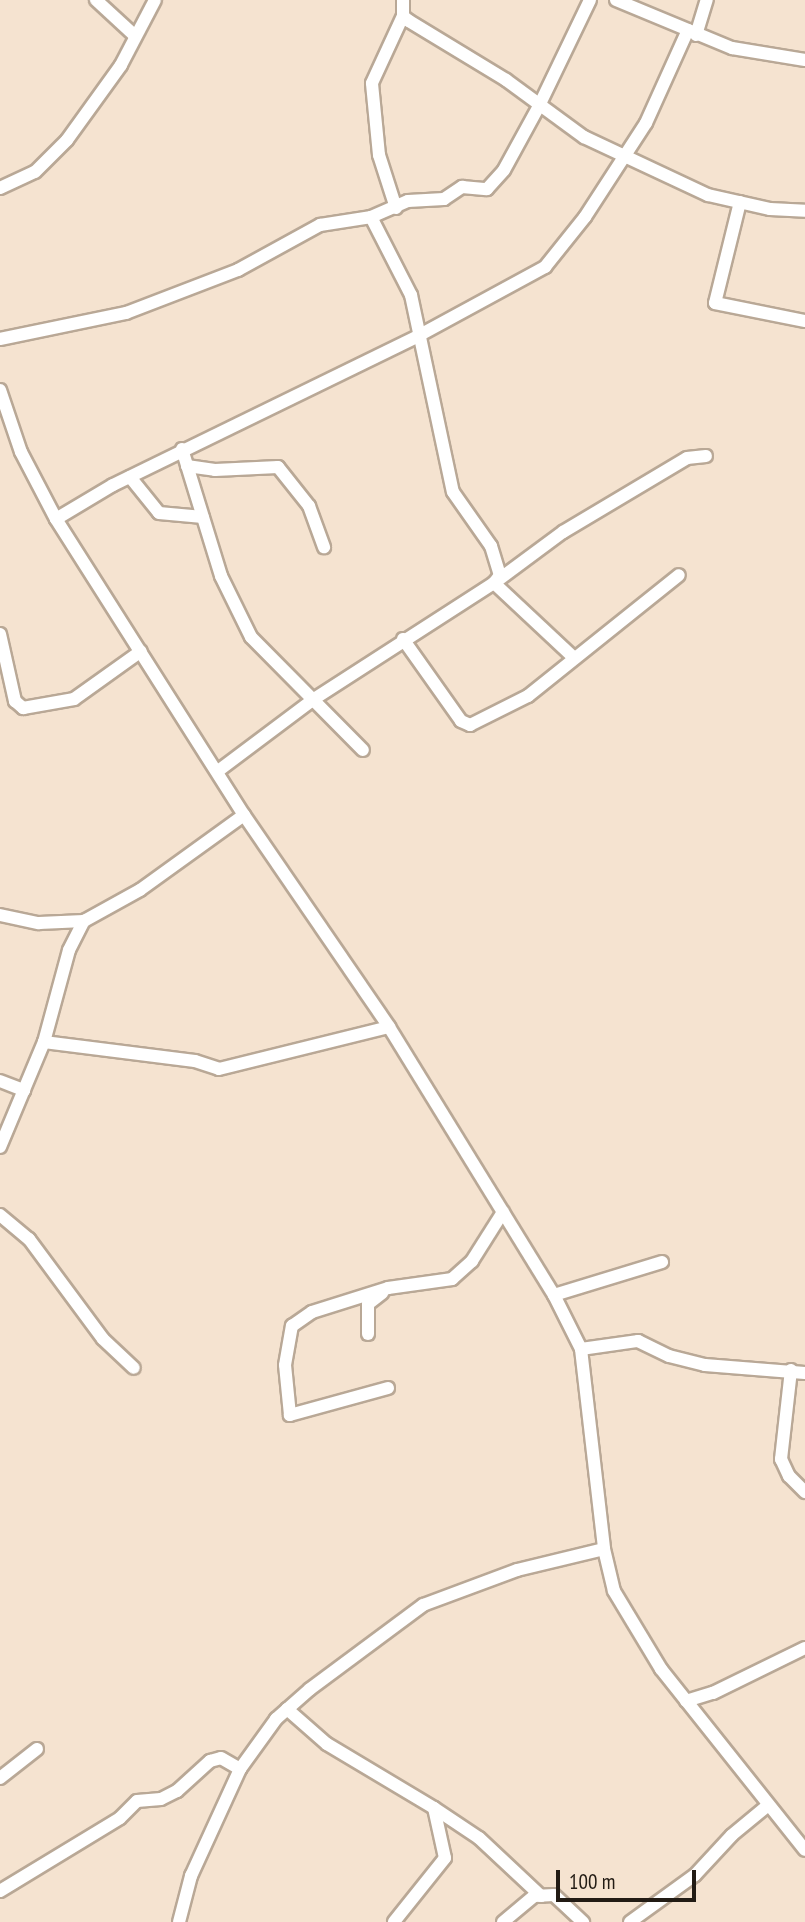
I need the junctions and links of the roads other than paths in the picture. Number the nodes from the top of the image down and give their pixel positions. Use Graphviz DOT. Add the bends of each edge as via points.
graph roads {
  1 [pos="96,0"];
  2 [pos="155,0"];
  3 [pos="403,0"];
  4 [pos="590,0"];
  5 [pos="616,0"];
  6 [pos="706,0"];
  7 [pos="403,16"];
  8 [pos="692,33"];
  9 [pos="134,35"];
  10 [pos="805,60"];
  11 [pos="540,104"];
  12 [pos="621,155"];
  13 [pos="0,188"];
  14 [pos="740,202"];
  15 [pos="396,208"];
  16 [pos="805,211"];
  17 [pos="371,217"];
  18 [pos="805,321"];
  19 [pos="418,337"];
  20 [pos="0,339"];
  21 [pos="1,394"];
  22 [pos="182,449"];
  23 [pos="706,456"];
  24 [pos="187,466"];
  25 [pos="130,477"];
  26 [pos="187,517"];
  27 [pos="203,517"];
  28 [pos="56,519"];
  29 [pos="208,533"];
  30 [pos="324,547"];
  31 [pos="679,575"];
  32 [pos="494,583"];
  33 [pos="0,634"];
  34 [pos="402,639"];
  35 [pos="141,651"];
  36 [pos="573,657"];
  37 [pos="3,669"];
  38 [pos="314,699"];
  39 [pos="363,750"];
  40 [pos="218,771"];
  41 [pos="244,816"];
  42 [pos="0,915"];
  43 [pos="84,921"];
  44 [pos="389,1027"];
  45 [pos="44,1042"];
  46 [pos="0,1081"];
  47 [pos="24,1090"];
  48 [pos="0,1147"];
  49 [pos="503,1212"];
  50 [pos="0,1215"];
  51 [pos="662,1262"];
  52 [pos="388,1288"];
  53 [pos="554,1295"];
  54 [pos="368,1334"];
  55 [pos="581,1349"];
  56 [pos="134,1368"];
  57 [pos="791,1370"];
  58 [pos="805,1373"];
  59 [pos="388,1388"];
  60 [pos="805,1492"];
  61 [pos="604,1549"];
  62 [pos="805,1648"];
  63 [pos="686,1701"];
  64 [pos="288,1709"];
  65 [pos="37,1749"];
  66 [pos="240,1769"];
  67 [pos="0,1778"];
  68 [pos="767,1806"];
  69 [pos="434,1808"];
  70 [pos="803,1844"];
  71 [pos="0,1891"];
  72 [pos="541,1896"];
  73 [pos="179,1922"];
  74 [pos="394,1922"];
  75 [pos="503,1922"];
  76 [pos="583,1922"];
  77 [pos="630,1922"];
  1 -- 9 [label="street"];
  2 -- 9 [label="street"];
  3 -- 7 [label="street"];
  4 -- 11 [label="street"];
  5 -- 8 [label="street"];
  6 -- 8 [label="street"];
  7 -- 11 [label="street"];
  7 -- 15 [label="street" via="372,83 379,155"];
  8 -- 10 [label="street" via="732,48"];
  8 -- 12 [label="street" via="646,123"];
  9 -- 13 [label="street" via="121,65 67,140 35,172"];
  11 -- 12 [label="street" via="584,137"];
  11 -- 15 [label="street" via="496,183 487,189 462,187 444,199 408,201"];
  12 -- 14 [label="street" via="708,195"];
  12 -- 19 [label="street" via="585,217 545,267"];
  14 -- 16 [label="street"];
  14 -- 18 [label="street" via="715,303"];
  15 -- 17 [label="street"];
  17 -- 19 [label="street" via="411,295"];
  17 -- 20 [label="street" via="320,225 238,270 126,313"];
  19 -- 22 [label="street"];
  19 -- 32 [label="street" via="453,492 491,546 500,575"];
  21 -- 28 [label="street" via="21,452"];
  22 -- 24 [label="street"];
  22 -- 25 [label="street"];
  23 -- 32 [label="street" via="687,458 581,521"];
  24 -- 27 [label="street"];
  24 -- 30 [label="street" via="215,470 278,467 309,506"];
  25 -- 26 [label="street" via="159,513"];
  25 -- 28 [label="street"];
  26 -- 27 [label="street"];
  26 -- 29 [label="street"];
  27 -- 29 [label="street"];
  28 -- 35 [label="street"];
  29 -- 38 [label="street" via="221,576 251,637"];
  31 -- 36 [label="street"];
  32 -- 34 [label="street"];
  32 -- 36 [label="street"];
  33 -- 37 [label="street"];
  34 -- 36 [label="street" via="465,725 528,696"];
  34 -- 38 [label="street"];
  35 -- 37 [label="street" via="74,699 23,708 17,706"];
  35 -- 40 [label="street"];
  38 -- 39 [label="street"];
  38 -- 40 [label="street"];
  40 -- 41 [label="street"];
  41 -- 43 [label="street" via="139,890"];
  41 -- 44 [label="street"];
  42 -- 43 [label="street" via="39,923"];
  43 -- 45 [label="street" via="69,950"];
  44 -- 45 [label="street" via="219,1069 195,1061"];
  44 -- 49 [label="street"];
  45 -- 47 [label="street"];
  46 -- 47 [label="street"];
  47 -- 48 [label="street"];
  49 -- 52 [label="street" via="463,1273 452,1279"];
  49 -- 53 [label="street"];
  50 -- 56 [label="street" via="29,1238 103,1339"];
  51 -- 53 [label="street"];
  52 -- 54 [label="street" via="368,1304"];
  52 -- 59 [label="street" via="312,1312 292,1326 285,1365 290,1415"];
  53 -- 55 [label="street"];
  55 -- 57 [label="street" via="638,1341 669,1356 705,1365"];
  55 -- 61 [label="street"];
  57 -- 58 [label="street"];
  57 -- 60 [label="street" via="781,1459 789,1476"];
  61 -- 63 [label="street" via="614,1591 632,1627"];
  61 -- 64 [label="street" via="517,1570 423,1605 353,1654"];
  62 -- 63 [label="street" via="770,1668"];
  63 -- 68 [label="street"];
  64 -- 66 [label="street"];
  64 -- 69 [label="street" via="327,1744"];
  65 -- 67 [label="street"];
  66 -- 71 [label="street" via="221,1758 211,1761 177,1791 161,1799 137,1801 120,1818"];
  66 -- 73 [label="street" via="191,1876"];
  68 -- 70 [label="street"];
  68 -- 77 [label="street" via="695,1875"];
  69 -- 72 [label="street" via="479,1838"];
  69 -- 74 [label="street" via="445,1858"];
  72 -- 75 [label="street"];
  72 -- 76 [label="street" via="554,1895"];
}
